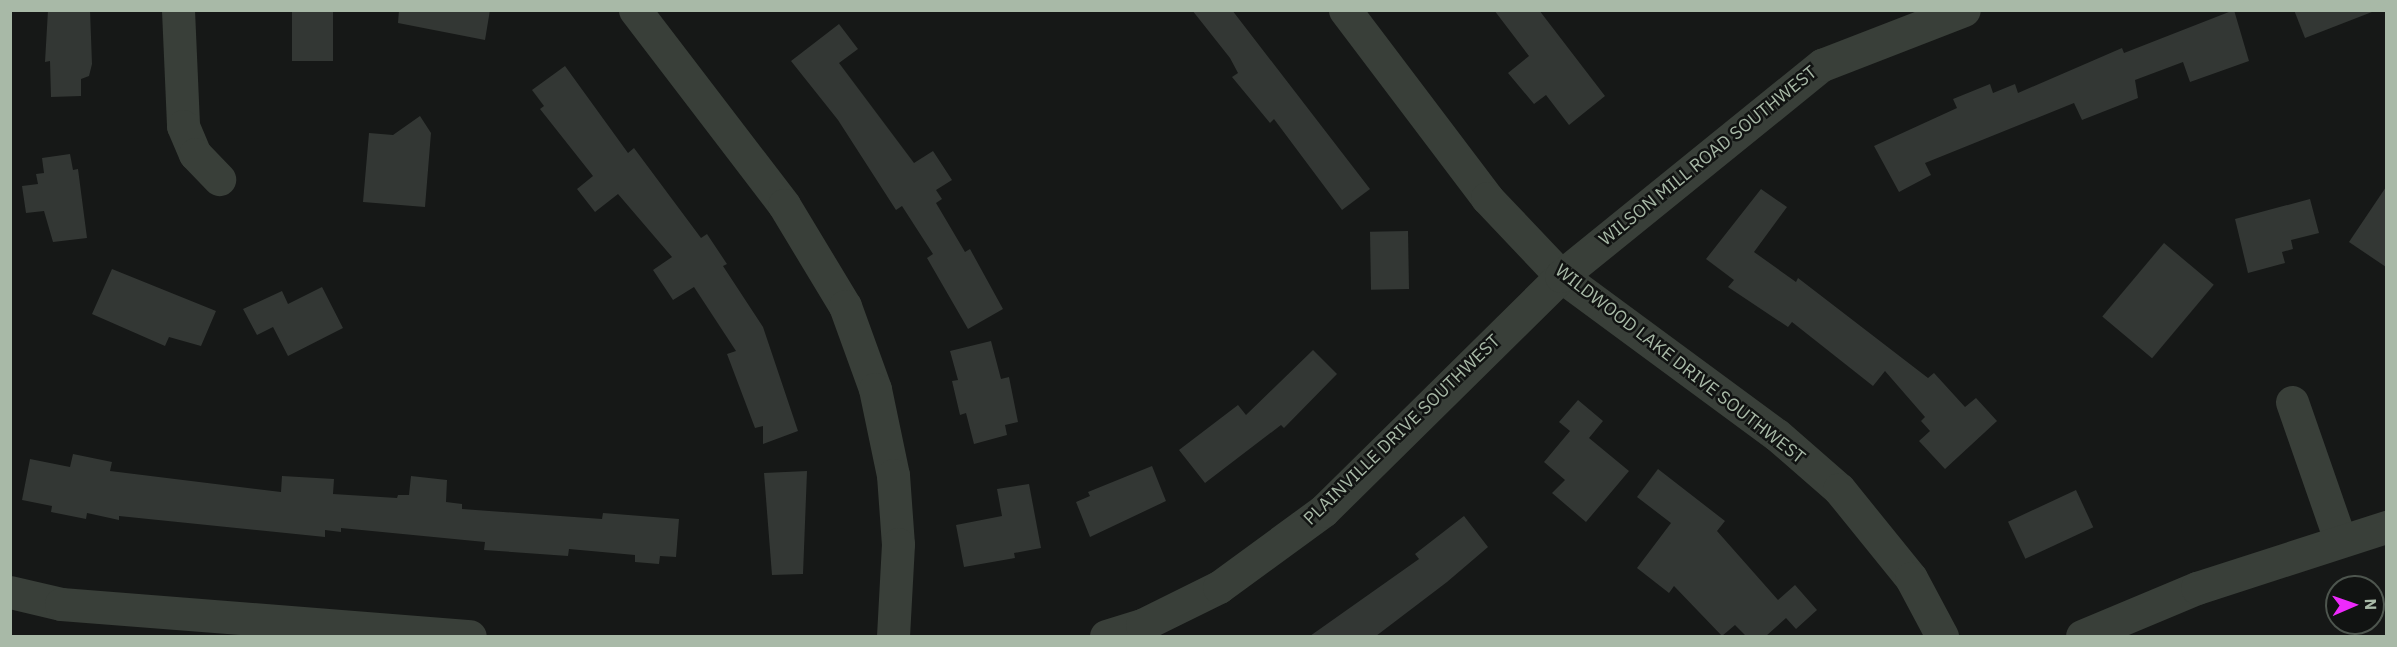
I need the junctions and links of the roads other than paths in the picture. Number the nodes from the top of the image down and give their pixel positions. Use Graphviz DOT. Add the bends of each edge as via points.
graph roads {
  1 [pos="178,10"];
  2 [pos="634,10"];
  3 [pos="1345,10"];
  4 [pos="1964,10"];
  5 [pos="219,179"];
  6 [pos="1561,276"];
  7 [pos="2292,402"];
  8 [pos="2386,527"];
  9 [pos="2340,540"];
  10 [pos="10,592"];
  11 [pos="470,636"];
  12 [pos="893,636"];
  13 [pos="1106,636"];
  14 [pos="1942,636"];
  15 [pos="2082,636"];
  1 -- 5 [label="street" via="183,126 195,154"];
  2 -- 12 [label="street" via="784,205 844,306 875,389 893,476 898,544"];
  3 -- 6 [label="street, WILDWOOD LAKE DRIVE SOUTHWEST" via="1487,198"];
  4 -- 6 [label="street, WILSON MILL ROAD SOUTHWEST" via="1822,65"];
  6 -- 13 [label="street, PLAINVILLE DRIVE SOUTHWEST" via="1323,512 1220,587 1142,625"];
  6 -- 14 [label="street, WILDWOOD LAKE DRIVE SOUTHWEST" via="1777,435 1839,489 1911,578"];
  7 -- 9 [label="street"];
  8 -- 9 [label="street"];
  9 -- 15 [label="street" via="2197,588"];
  10 -- 11 [label="street" via="62,604"];
}
